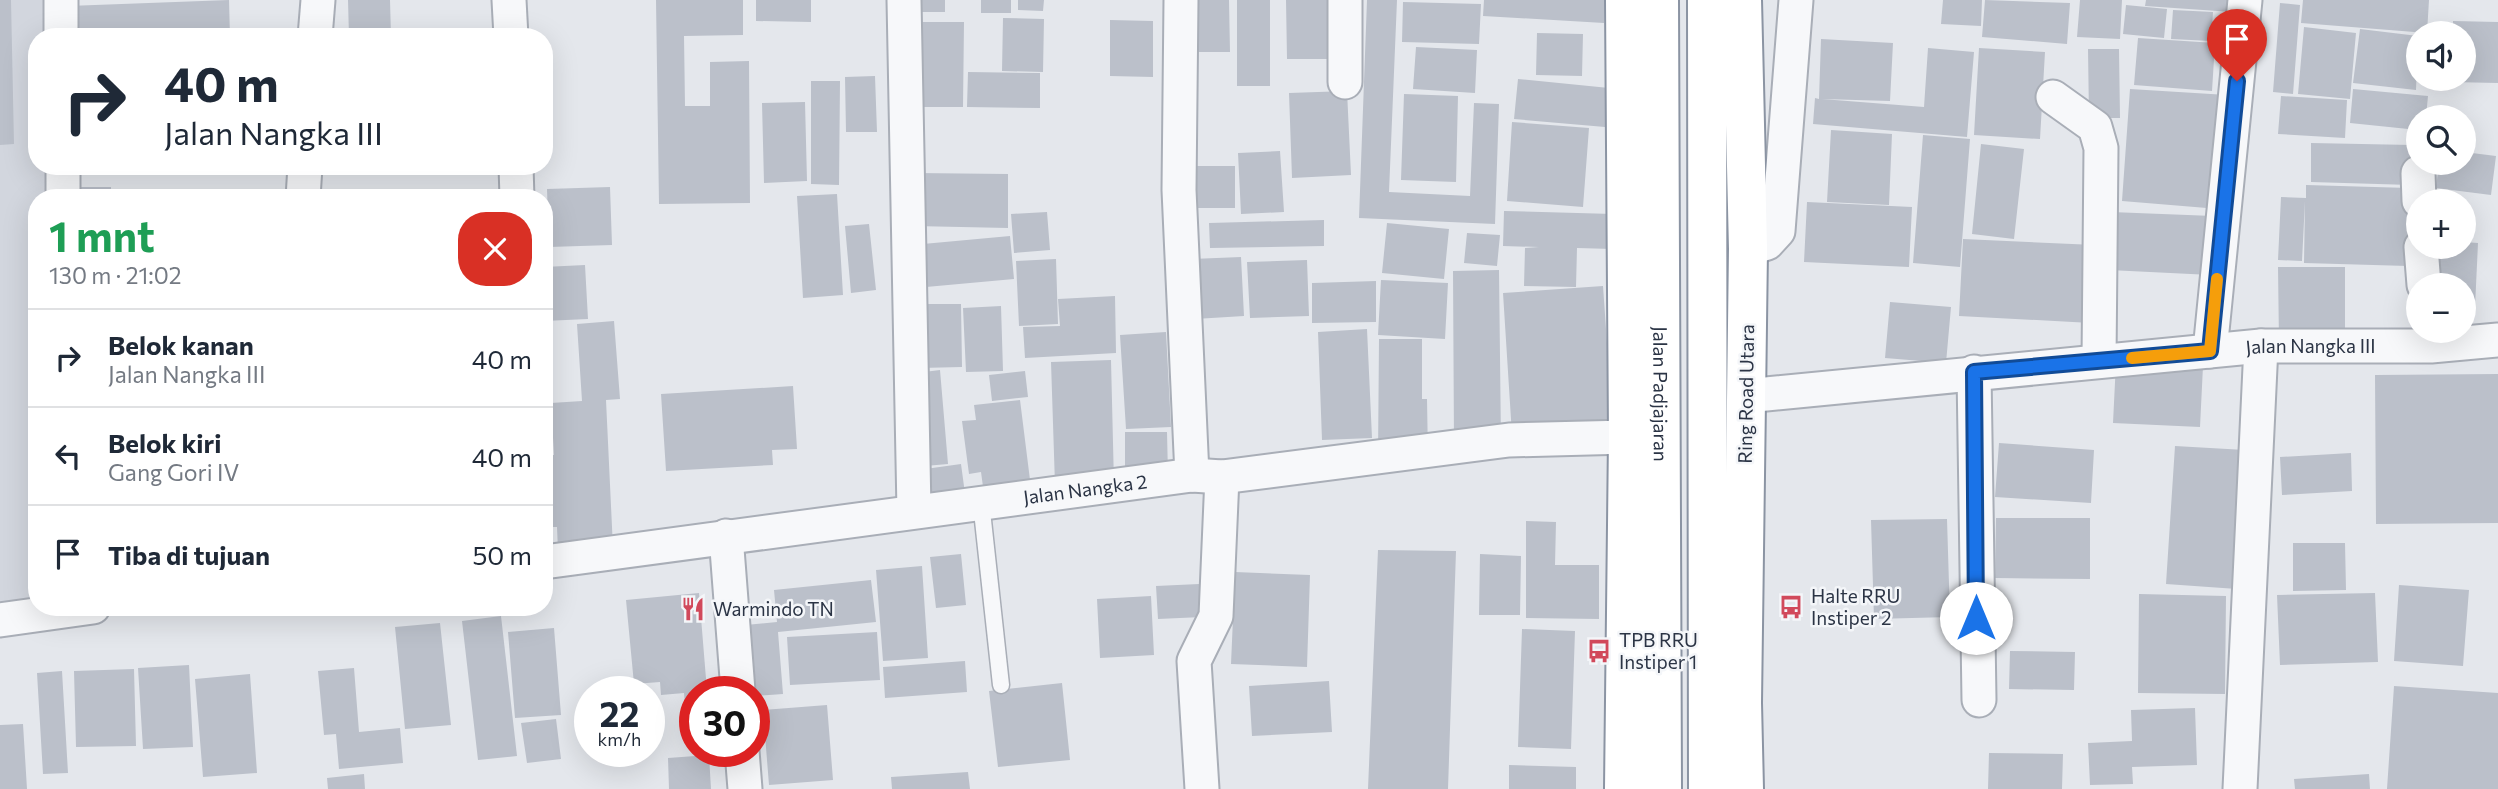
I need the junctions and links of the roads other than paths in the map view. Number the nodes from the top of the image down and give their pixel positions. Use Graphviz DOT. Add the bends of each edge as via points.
graph roads {
  1 [pos="61,0"];
  2 [pos="318,0"];
  3 [pos="509,0"];
  4 [pos="904,0"];
  5 [pos="1181,0"];
  6 [pos="1345,0"];
  7 [pos="1625,0"];
  8 [pos="1659,0"];
  9 [pos="1707,0"];
  10 [pos="1742,0"];
  11 [pos="1796,0"];
  12 [pos="2245,0"];
  13 [pos="61,28"];
  14 [pos="316,28"];
  15 [pos="511,28"];
  16 [pos="1345,82"];
  17 [pos="2053,97"];
  18 [pos="1748,249"];
  19 [pos="2406,340"];
  20 [pos="2476,340"];
  21 [pos="2498,340"];
  22 [pos="2261,346"];
  23 [pos="2210,351"];
  24 [pos="2099,361"];
  25 [pos="1974,372"];
  26 [pos="1746,396"];
  27 [pos="1628,437"];
  28 [pos="1207,476"];
  29 [pos="981,502"];
  30 [pos="915,510"];
  31 [pos="726,536"];
  32 [pos="553,561"];
  33 [pos="28,616"];
  34 [pos="0,620"];
  35 [pos="737,676"];
  36 [pos="1001,685"];
  37 [pos="1979,700"];
  38 [pos="1725,701"];
  39 [pos="743,767"];
  40 [pos="745,789"];
  41 [pos="1202,789"];
  42 [pos="1624,789"];
  43 [pos="1662,789"];
  44 [pos="1708,789"];
  45 [pos="1744,789"];
  46 [pos="2240,789"];
  1 -- 13 [label="street"];
  2 -- 14 [label="street"];
  3 -- 15 [label="street"];
  4 -- 30 [label="street"];
  5 -- 28 [label="street" via="1179,190"];
  6 -- 16 [label="street"];
  7 -- 27 [label="highway"];
  8 -- 43 [label="highway, Jalan Padjajaran"];
  9 -- 38 [label="highway"];
  10 -- 18 [label="highway, Ring Road Utara"];
  11 -- 18 [label="street" via="1778,231 1767,243"];
  12 -- 23 [label="street"];
  17 -- 24 [label="street" via="2095,127 2101,148"];
  18 -- 26 [label="highway, Ring Road Utara"];
  19 -- 22 [label="street, Jalan Nangka III"];
  20 -- 21 [label="street, Jalan Nangka III"];
  22 -- 23 [label="street, Jalan Nangka III"];
  22 -- 46 [label="street"];
  23 -- 24 [label="street, Jalan Nangka III"];
  24 -- 25 [label="street, Jalan Nangka III"];
  25 -- 26 [label="street, Jalan Nangka III"];
  25 -- 37 [label="street"];
  26 -- 38 [label="highway, Ring Road Utara"];
  27 -- 28 [label="street, Jalan Nangka 2" via="1509,440"];
  27 -- 42 [label="highway"];
  28 -- 29 [label="street, Jalan Nangka 2"];
  28 -- 41 [label="street" via="1216,617 1194,661"];
  29 -- 30 [label="street, Jalan Nangka 2"];
  29 -- 36 [label="lane"];
  30 -- 31 [label="street, Jalan Nangka 2"];
  31 -- 32 [label="street, Jalan Nangka 2"];
  31 -- 35 [label="street"];
  33 -- 34 [label="street"];
  38 -- 44 [label="highway"];
  38 -- 45 [label="highway, Ring Road Utara"];
  39 -- 40 [label="street"];
}
